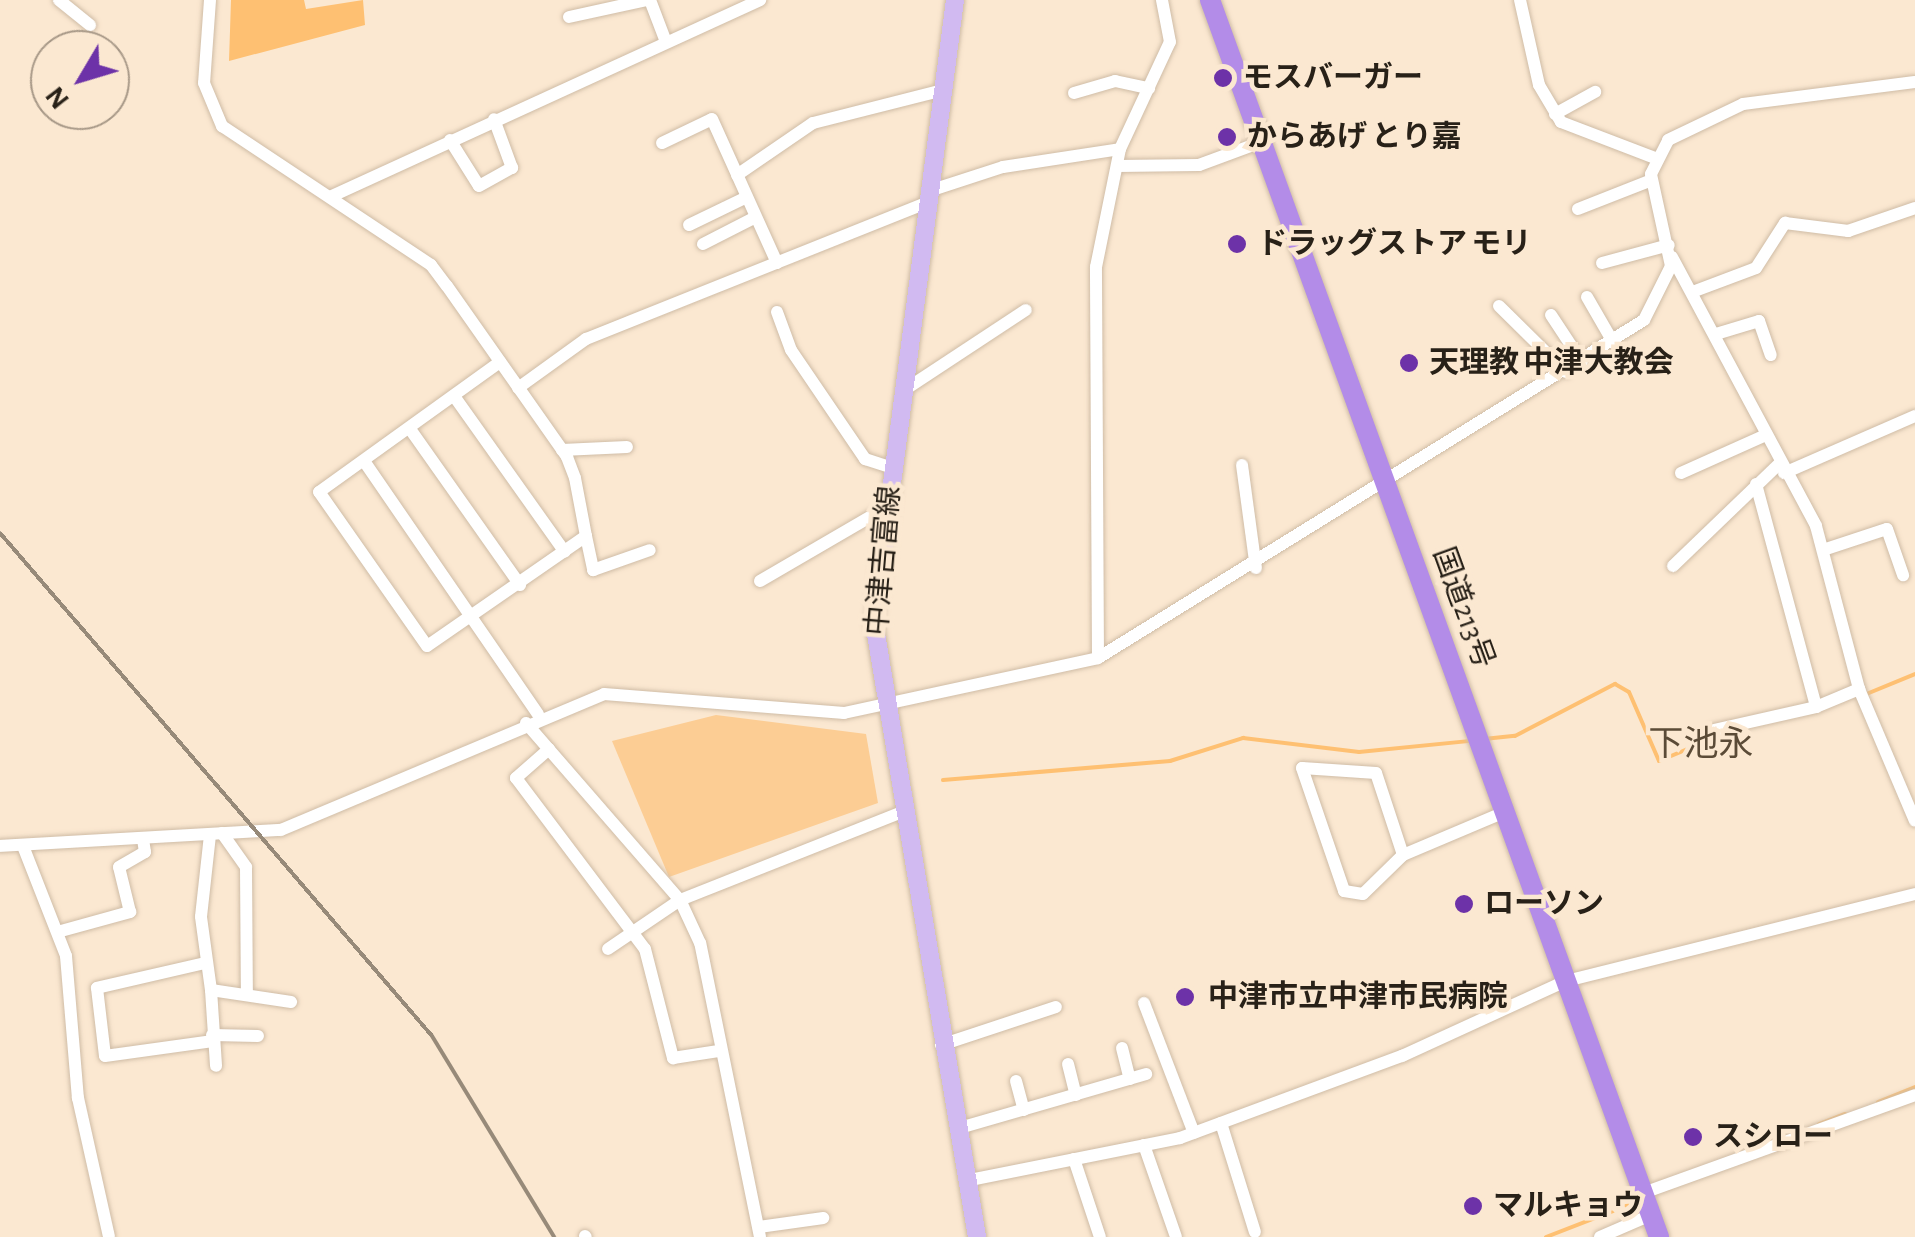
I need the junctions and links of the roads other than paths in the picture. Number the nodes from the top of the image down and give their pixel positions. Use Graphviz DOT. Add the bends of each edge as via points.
graph roads {
  1 [pos="59,0"];
  2 [pos="210,0"];
  3 [pos="648,0"];
  4 [pos="760,0"];
  5 [pos="955,0"];
  6 [pos="1162,0"];
  7 [pos="1210,0"];
  8 [pos="1520,0"];
  9 [pos="569,17"];
  10 [pos="90,25"];
  11 [pos="666,42"];
  12 [pos="1915,82"];
  13 [pos="1149,88"];
  14 [pos="943,90"];
  15 [pos="1595,92"];
  16 [pos="1074,94"];
  17 [pos="1555,114"];
  18 [pos="494,119"];
  19 [pos="450,140"];
  20 [pos="662,142"];
  21 [pos="1264,142"];
  22 [pos="1120,149"];
  23 [pos="1655,158"];
  24 [pos="1116,166"];
  25 [pos="737,174"];
  26 [pos="1652,180"];
  27 [pos="332,196"];
  28 [pos="929,196"];
  29 [pos="747,197"];
  30 [pos="1915,208"];
  31 [pos="1578,209"];
  32 [pos="756,217"];
  33 [pos="689,225"];
  34 [pos="704,244"];
  35 [pos="1671,251"];
  36 [pos="777,263"];
  37 [pos="1602,264"];
  38 [pos="1695,292"];
  39 [pos="1587,297"];
  40 [pos="1499,306"];
  41 [pos="1026,310"];
  42 [pos="777,312"];
  43 [pos="1552,315"];
  44 [pos="1716,334"];
  45 [pos="1613,342"];
  46 [pos="1771,355"];
  47 [pos="500,362"];
  48 [pos="1582,362"];
  49 [pos="1566,372"];
  50 [pos="518,388"];
  51 [pos="903,392"];
  52 [pos="454,396"];
  53 [pos="1915,416"];
  54 [pos="410,430"];
  55 [pos="1766,435"];
  56 [pos="627,447"];
  57 [pos="562,450"];
  58 [pos="364,461"];
  59 [pos="1242,465"];
  60 [pos="892,468"];
  61 [pos="1782,468"];
  62 [pos="1681,474"];
  63 [pos="1756,484"];
  64 [pos="1387,486"];
  65 [pos="888,507"];
  66 [pos="586,536"];
  67 [pos="650,550"];
  68 [pos="1822,550"];
  69 [pos="565,552"];
  70 [pos="1673,566"];
  71 [pos="1256,568"];
  72 [pos="1903,575"];
  73 [pos="760,582"];
  74 [pos="520,585"];
  75 [pos="475,619"];
  76 [pos="1098,658"];
  77 [pos="1859,690"];
  78 [pos="1816,707"];
  79 [pos="882,708"];
  80 [pos="532,718"];
  81 [pos="1714,730"];
  82 [pos="549,749"];
  83 [pos="1505,812"];
  84 [pos="900,813"];
  85 [pos="1915,821"];
  86 [pos="216,834"];
  87 [pos="143,840"];
  88 [pos="0,846"];
  89 [pos="23,846"];
  90 [pos="1404,854"];
  91 [pos="1915,894"];
  92 [pos="680,900"];
  93 [pos="60,931"];
  94 [pos="633,933"];
  95 [pos="608,950"];
  96 [pos="204,963"];
  97 [pos="1566,981"];
  98 [pos="211,990"];
  99 [pos="247,995"];
  100 [pos="291,1002"];
  101 [pos="1144,1004"];
  102 [pos="1056,1007"];
  103 [pos="258,1036"];
  104 [pos="213,1038"];
  105 [pos="941,1046"];
  106 [pos="1122,1048"];
  107 [pos="718,1051"];
  108 [pos="1068,1064"];
  109 [pos="216,1066"];
  110 [pos="1146,1074"];
  111 [pos="1130,1079"];
  112 [pos="1016,1082"];
  113 [pos="1076,1094"];
  114 [pos="1915,1095"];
  115 [pos="1024,1110"];
  116 [pos="1220,1123"];
  117 [pos="956,1130"];
  118 [pos="1194,1133"];
  119 [pos="1144,1145"];
  120 [pos="1074,1159"];
  121 [pos="965,1181"];
  122 [pos="1642,1193"];
  123 [pos="1651,1215"];
  124 [pos="823,1218"];
  125 [pos="759,1232"];
  126 [pos="1254,1232"];
  127 [pos="109,1237"];
  128 [pos="977,1237"];
  129 [pos="1100,1237"];
  130 [pos="1176,1237"];
  131 [pos="1600,1237"];
  132 [pos="1658,1237"];
  1 -- 10 [label="street"];
  2 -- 27 [label="street" via="204,83 217,119"];
  3 -- 9 [label="street"];
  3 -- 11 [label="street"];
  4 -- 11 [label="street"];
  5 -- 14 [label="main road, 中津吉富線"];
  6 -- 13 [label="street" via="1172,34"];
  7 -- 21 [label="highway, 国道213号"];
  8 -- 17 [label="street"];
  11 -- 18 [label="street"];
  12 -- 23 [label="street" via="1733,106 1668,140"];
  13 -- 16 [label="street" via="1115,80"];
  13 -- 22 [label="street"];
  14 -- 25 [label="street" via="813,123"];
  14 -- 28 [label="main road, 中津吉富線"];
  15 -- 17 [label="street"];
  17 -- 23 [label="street"];
  18 -- 19 [label="street"];
  18 -- 19 [label="street" via="512,168 479,186"];
  19 -- 27 [label="street"];
  20 -- 25 [label="street" via="712,120"];
  21 -- 24 [label="street" via="1199,165"];
  21 -- 64 [label="highway, 国道213号"];
  22 -- 24 [label="street"];
  22 -- 28 [label="street" via="1003,166"];
  23 -- 26 [label="street"];
  24 -- 76 [label="street" via="1095,278"];
  25 -- 29 [label="street"];
  26 -- 31 [label="street"];
  26 -- 35 [label="street"];
  27 -- 47 [label="street" via="423,257"];
  28 -- 36 [label="street"];
  28 -- 51 [label="main road, 中津吉富線"];
  29 -- 32 [label="street"];
  29 -- 33 [label="street"];
  30 -- 38 [label="street" via="1848,231 1784,223 1756,268"];
  32 -- 34 [label="street"];
  32 -- 36 [label="street"];
  35 -- 37 [label="street"];
  35 -- 38 [label="street"];
  35 -- 45 [label="street" via="1659,302"];
  36 -- 50 [label="street" via="586,339"];
  38 -- 44 [label="street"];
  39 -- 45 [label="street"];
  40 -- 49 [label="street"];
  41 -- 51 [label="street"];
  42 -- 60 [label="street" via="791,350 865,458"];
  43 -- 48 [label="street"];
  44 -- 46 [label="street" via="1759,320"];
  44 -- 55 [label="street"];
  45 -- 48 [label="street"];
  47 -- 50 [label="street"];
  47 -- 52 [label="street"];
  48 -- 49 [label="street"];
  49 -- 64 [label="street"];
  50 -- 57 [label="street"];
  51 -- 60 [label="main road, 中津吉富線"];
  52 -- 54 [label="street"];
  52 -- 69 [label="street"];
  53 -- 61 [label="street"];
  54 -- 58 [label="street"];
  54 -- 74 [label="street"];
  55 -- 61 [label="street"];
  55 -- 62 [label="street"];
  56 -- 57 [label="street"];
  57 -- 66 [label="street"];
  58 -- 75 [label="street"];
  58 -- 75 [label="street" via="319,492 362,554 427,646"];
  59 -- 71 [label="street"];
  60 -- 65 [label="main road, 中津吉富線"];
  61 -- 63 [label="street"];
  61 -- 68 [label="street"];
  63 -- 70 [label="street"];
  63 -- 78 [label="street"];
  64 -- 71 [label="street"];
  64 -- 83 [label="highway, 国道213号"];
  65 -- 73 [label="street"];
  65 -- 79 [label="main road, 中津吉富線" via="874,622"];
  66 -- 67 [label="street" via="593,570"];
  66 -- 69 [label="street"];
  68 -- 72 [label="street" via="1886,528"];
  68 -- 77 [label="street"];
  69 -- 74 [label="street"];
  71 -- 76 [label="street"];
  74 -- 75 [label="street"];
  75 -- 80 [label="street"];
  76 -- 79 [label="street"];
  77 -- 78 [label="street"];
  77 -- 85 [label="street"];
  78 -- 81 [label="street"];
  79 -- 80 [label="street" via="821,714 640,692"];
  79 -- 84 [label="main road, 中津吉富線"];
  80 -- 82 [label="street"];
  80 -- 86 [label="street" via="281,830"];
  82 -- 92 [label="street"];
  82 -- 94 [label="street" via="516,778"];
  83 -- 90 [label="street"];
  83 -- 97 [label="highway, 国道213号"];
  84 -- 92 [label="street"];
  84 -- 105 [label="main road, 中津吉富線"];
  86 -- 87 [label="street"];
  86 -- 96 [label="street"];
  86 -- 99 [label="street" via="246,868"];
  87 -- 89 [label="street"];
  87 -- 93 [label="street" via="145,852 119,868 130,912"];
  88 -- 89 [label="street"];
  89 -- 93 [label="street"];
  90 -- 90 [label="street" via="1377,885 1344,891 1302,768 1376,773"];
  91 -- 97 [label="street"];
  92 -- 94 [label="street"];
  92 -- 107 [label="street" via="700,943"];
  93 -- 127 [label="street" via="78,1098"];
  94 -- 95 [label="street"];
  94 -- 107 [label="street" via="652,966 654,1008 673,1058"];
  96 -- 98 [label="street"];
  96 -- 104 [label="street" via="97,988 105,1056"];
  97 -- 116 [label="street"];
  97 -- 122 [label="highway, 国道213号"];
  98 -- 99 [label="street"];
  98 -- 104 [label="street"];
  99 -- 100 [label="street"];
  101 -- 118 [label="street"];
  102 -- 105 [label="street"];
  103 -- 104 [label="street"];
  104 -- 109 [label="street"];
  105 -- 117 [label="main road, 中津吉富線"];
  106 -- 111 [label="street"];
  107 -- 125 [label="street"];
  108 -- 113 [label="street"];
  110 -- 111 [label="street"];
  111 -- 113 [label="street"];
  112 -- 115 [label="street"];
  113 -- 115 [label="street"];
  114 -- 122 [label="street"];
  115 -- 117 [label="street"];
  116 -- 118 [label="street"];
  116 -- 126 [label="street"];
  117 -- 121 [label="main road, 中津吉富線"];
  118 -- 119 [label="street"];
  119 -- 120 [label="street"];
  119 -- 130 [label="street"];
  120 -- 121 [label="street"];
  120 -- 129 [label="street"];
  121 -- 128 [label="main road, 中津吉富線"];
  122 -- 123 [label="highway, 国道213号"];
  123 -- 131 [label="street"];
  123 -- 132 [label="highway, 国道213号"];
  124 -- 125 [label="street"];
}
